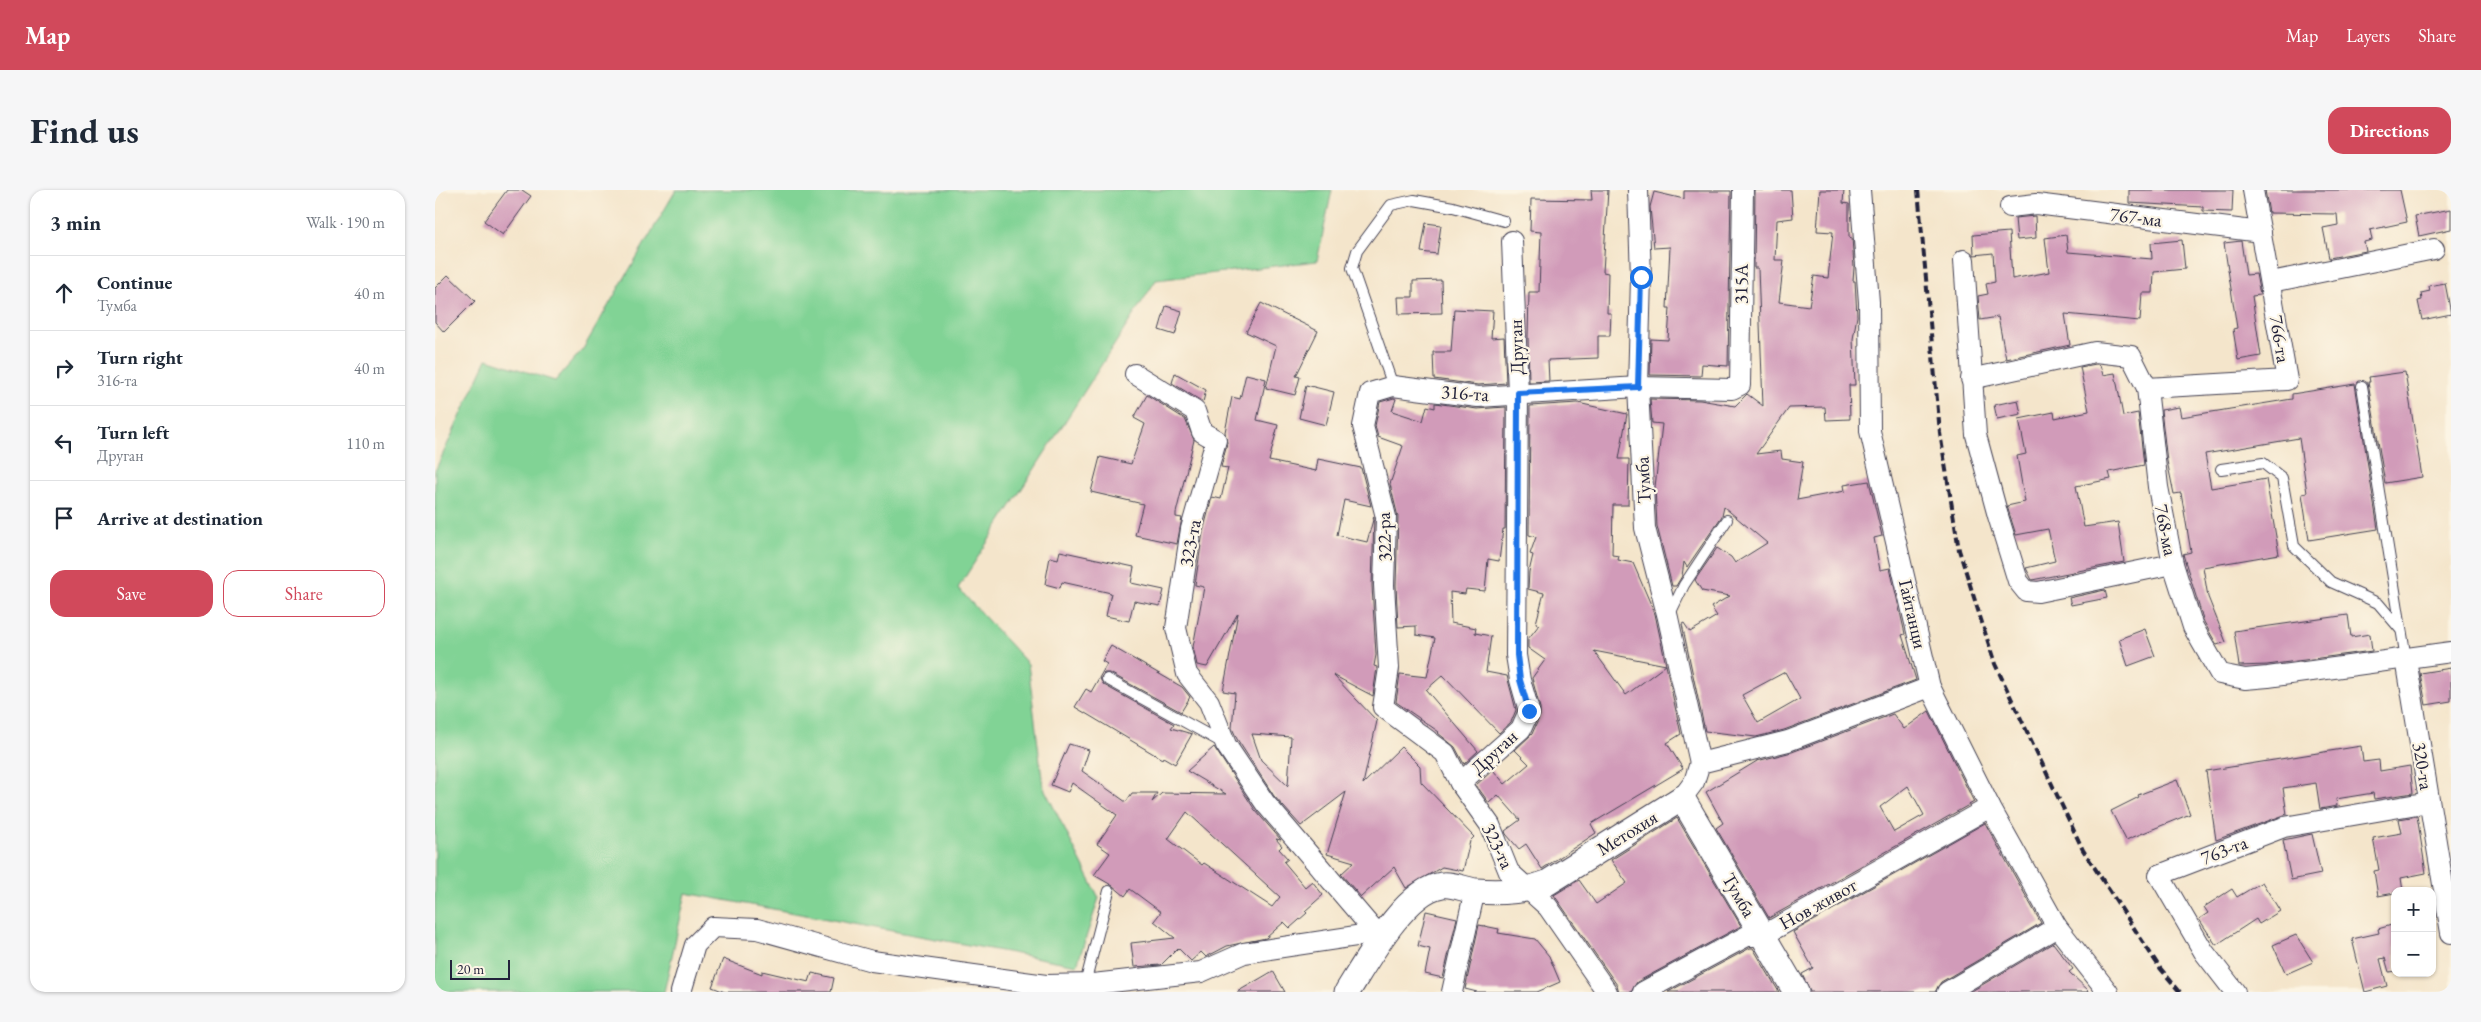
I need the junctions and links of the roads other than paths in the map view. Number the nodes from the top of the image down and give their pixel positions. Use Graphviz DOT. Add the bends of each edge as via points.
graph roads {
  1 [pos="1638,190"];
  2 [pos="1743,190"];
  3 [pos="1860,190"];
  4 [pos="2253,190"];
  5 [pos="2010,207"];
  6 [pos="1504,221"];
  7 [pos="2261,232"];
  8 [pos="1512,241"];
  9 [pos="2434,249"];
  10 [pos="1964,260"];
  11 [pos="2271,282"];
  12 [pos="1135,374"];
  13 [pos="1741,378"];
  14 [pos="1971,379"];
  15 [pos="1393,386"];
  16 [pos="2363,386"];
  17 [pos="1638,387"];
  18 [pos="2147,388"];
  19 [pos="1518,393"];
  20 [pos="2221,469"];
  21 [pos="1727,520"];
  22 [pos="2173,564"];
  23 [pos="1668,618"];
  24 [pos="2401,631"];
  25 [pos="2451,652"];
  26 [pos="2406,659"];
  27 [pos="1107,679"];
  28 [pos="1931,687"];
  29 [pos="1383,708"];
  30 [pos="1226,745"];
  31 [pos="1700,763"];
  32 [pos="1460,784"];
  33 [pos="1682,798"];
  34 [pos="2429,802"];
  35 [pos="1990,807"];
  36 [pos="1475,890"];
  37 [pos="1109,891"];
  38 [pos="1527,891"];
  39 [pos="2057,927"];
  40 [pos="2451,933"];
  41 [pos="1378,936"];
  42 [pos="1762,936"];
  43 [pos="1090,986"];
  44 [pos="681,992"];
  45 [pos="1347,992"];
  46 [pos="1452,992"];
  47 [pos="1607,992"];
  48 [pos="1643,992"];
  49 [pos="1796,992"];
  50 [pos="1947,992"];
  51 [pos="2107,992"];
  52 [pos="2235,992"];
  1 -- 17 [label="street, Тумба" via="1641,277"];
  2 -- 13 [label="street, 315А"];
  3 -- 28 [label="street, Гайтанци" via="1869,302 1870,431"];
  4 -- 7 [label="street, 766-та"];
  5 -- 7 [label="street, 767-ма" via="2037,204"];
  6 -- 15 [label="lane" via="1414,200 1391,204 1357,251 1352,268"];
  7 -- 11 [label="street, 766-та"];
  8 -- 19 [label="street, Друган"];
  9 -- 11 [label="street"];
  10 -- 14 [label="street"];
  11 -- 18 [label="street, 766-та" via="2287,380"];
  12 -- 30 [label="street, 323-та" via="1195,411 1202,432 1216,440 1191,529 1176,628 1187,674 1209,702"];
  13 -- 17 [label="street, 316-та" via="1740,385 1732,389"];
  14 -- 18 [label="street, 768-ма" via="2095,352 2131,356"];
  14 -- 22 [label="street" via="1981,453 2018,581 2026,591 2038,592"];
  15 -- 19 [label="street, 316-та" via="1478,397"];
  15 -- 29 [label="street, 322-ра" via="1370,393 1363,426 1387,517 1384,585 1389,668"];
  16 -- 24 [label="lane"];
  17 -- 19 [label="street, 316-та"];
  17 -- 23 [label="street, Тумба" via="1645,528"];
  18 -- 22 [label="street, 768-ма" via="2158,487"];
  19 -- 32 [label="street, Друган" via="1517,655 1529,711 1521,729"];
  20 -- 24 [label="lane" via="2263,463 2282,478 2294,546 2331,582 2378,604"];
  21 -- 23 [label="lane" via="1683,585"];
  22 -- 26 [label="street, 768-ма" via="2193,627 2220,674 2245,679"];
  23 -- 31 [label="street, Тумба"];
  24 -- 26 [label="lane"];
  25 -- 26 [label="street, 768-ма"];
  26 -- 34 [label="street, 320-та"];
  27 -- 30 [label="lane, 323-та"];
  28 -- 31 [label="street" via="1787,741"];
  28 -- 35 [label="street, Гайтанци"];
  29 -- 32 [label="street, 323-та" via="1445,753"];
  30 -- 41 [label="street, 323-та" via="1265,803"];
  31 -- 33 [label="street, Метохия" via="1694,782"];
  32 -- 38 [label="street, 323-та" via="1490,825 1509,872"];
  33 -- 38 [label="street, Метохия" via="1547,883"];
  33 -- 42 [label="street, Тумба"];
  34 -- 40 [label="street, 320-та"];
  34 -- 52 [label="street, 763-та" via="2284,827 2159,875 2204,952"];
  35 -- 39 [label="street, Гайтанци"];
  35 -- 42 [label="street, Нов живот"];
  36 -- 38 [label="street, Метохия"];
  36 -- 41 [label="street, Метохия" via="1443,884 1428,889 1414,898"];
  36 -- 46 [label="street"];
  37 -- 43 [label="lane"];
  38 -- 47 [label="street, 323-та" via="1548,906"];
  39 -- 50 [label="street"];
  39 -- 51 [label="street, Гайтанци"];
  41 -- 43 [label="street" via="1244,953 1201,972"];
  41 -- 45 [label="street, Метохия"];
  42 -- 48 [label="street, Нов живот" via="1747,936"];
  42 -- 49 [label="street, Тумба"];
  43 -- 44 [label="street" via="1046,985 872,961 757,929 713,927 695,945"];
}
